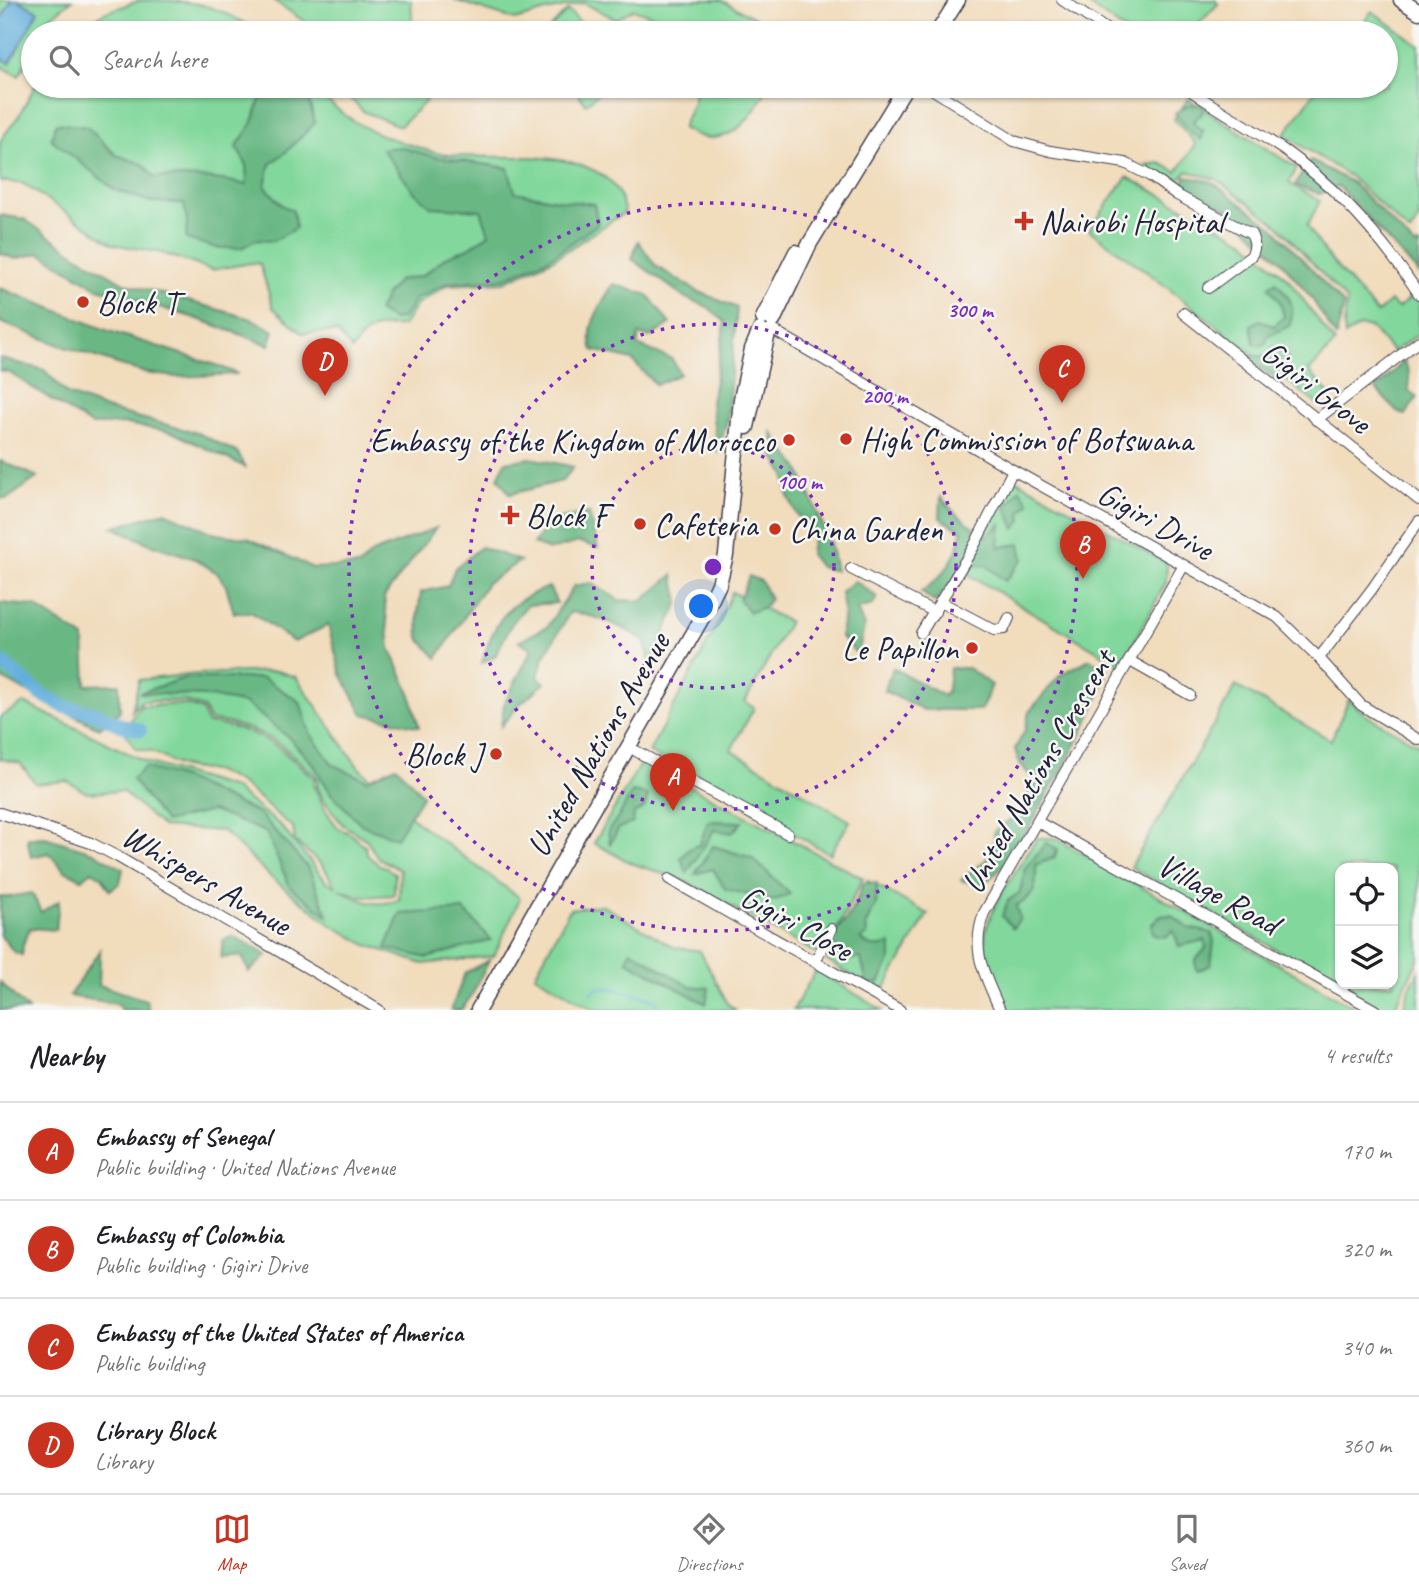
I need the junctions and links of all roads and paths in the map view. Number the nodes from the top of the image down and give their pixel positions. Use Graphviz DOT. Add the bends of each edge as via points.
graph roads {
  1 [pos="948,0"];
  2 [pos="958,0"];
  3 [pos="1062,0"];
  4 [pos="1401,0"];
  5 [pos="1419,12"];
  6 [pos="935,21"];
  7 [pos="945,21"];
  8 [pos="1094,21"];
  9 [pos="889,98"];
  10 [pos="899,98"];
  11 [pos="946,98"];
  12 [pos="1202,98"];
  13 [pos="1208,288"];
  14 [pos="1419,293"];
  15 [pos="1183,313"];
  16 [pos="767,326"];
  17 [pos="1419,341"];
  18 [pos="1316,420"];
  19 [pos="1013,470"];
  20 [pos="1419,500"];
  21 [pos="1419,521"];
  22 [pos="1184,565"];
  23 [pos="851,569"];
  24 [pos="941,601"];
  25 [pos="935,612"];
  26 [pos="1009,618"];
  27 [pos="921,633"];
  28 [pos="1319,658"];
  29 [pos="1130,661"];
  30 [pos="1190,695"];
  31 [pos="1419,740"];
  32 [pos="636,751"];
  33 [pos="0,813"];
  34 [pos="596,813"];
  35 [pos="1038,822"];
  36 [pos="788,834"];
  37 [pos="668,879"];
  38 [pos="831,929"];
  39 [pos="815,962"];
  40 [pos="379,1010"];
  41 [pos="478,1010"];
  42 [pos="488,1010"];
  43 [pos="900,1010"];
  44 [pos="1000,1010"];
  45 [pos="1375,1010"];
  1 -- 6 [label="street"];
  2 -- 7 [label="street"];
  3 -- 8 [label="street"];
  4 -- 5 [label="street"];
  9 -- 16 [label="street, United Nations Avenue" via="803,239"];
  10 -- 16 [label="street, United Nations Avenue" via="810,243"];
  11 -- 13 [label="street" via="1014,141 1125,163 1251,234 1255,242 1251,256"];
  12 -- 14 [label="street" via="1287,153 1343,198"];
  15 -- 18 [label="street, Gigiri Grove"];
  16 -- 19 [label="street, Gigiri Drive"];
  16 -- 32 [label="street, United Nations Avenue" via="747,427 729,580"];
  16 -- 34 [label="street, United Nations Avenue" via="752,349 741,399 727,547 719,584"];
  17 -- 18 [label="street"];
  18 -- 20 [label="street, Gigiri Grove"];
  19 -- 22 [label="street, Gigiri Drive"];
  19 -- 24 [label="street"];
  21 -- 28 [label="street"];
  22 -- 28 [label="street, Gigiri Drive" via="1278,617"];
  22 -- 29 [label="street, United Nations Crescent"];
  23 -- 25 [label="street"];
  24 -- 25 [label="street"];
  24 -- 26 [label="street" via="999,631"];
  25 -- 27 [label="street"];
  28 -- 31 [label="street, Gigiri Drive" via="1362,705"];
  29 -- 30 [label="street"];
  29 -- 35 [label="street, United Nations Crescent"];
  32 -- 34 [label="street, United Nations Avenue"];
  32 -- 36 [label="street"];
  33 -- 40 [label="street, Whispers Avenue" via="118,857"];
  34 -- 41 [label="street, United Nations Avenue"];
  34 -- 42 [label="street, United Nations Avenue"];
  35 -- 44 [label="street, United Nations Crescent" via="980,925 979,959"];
  35 -- 45 [label="street, Village Road"];
  37 -- 39 [label="street, Gigiri Close"];
  38 -- 39 [label="street"];
  39 -- 43 [label="street, Gigiri Close"];
}
